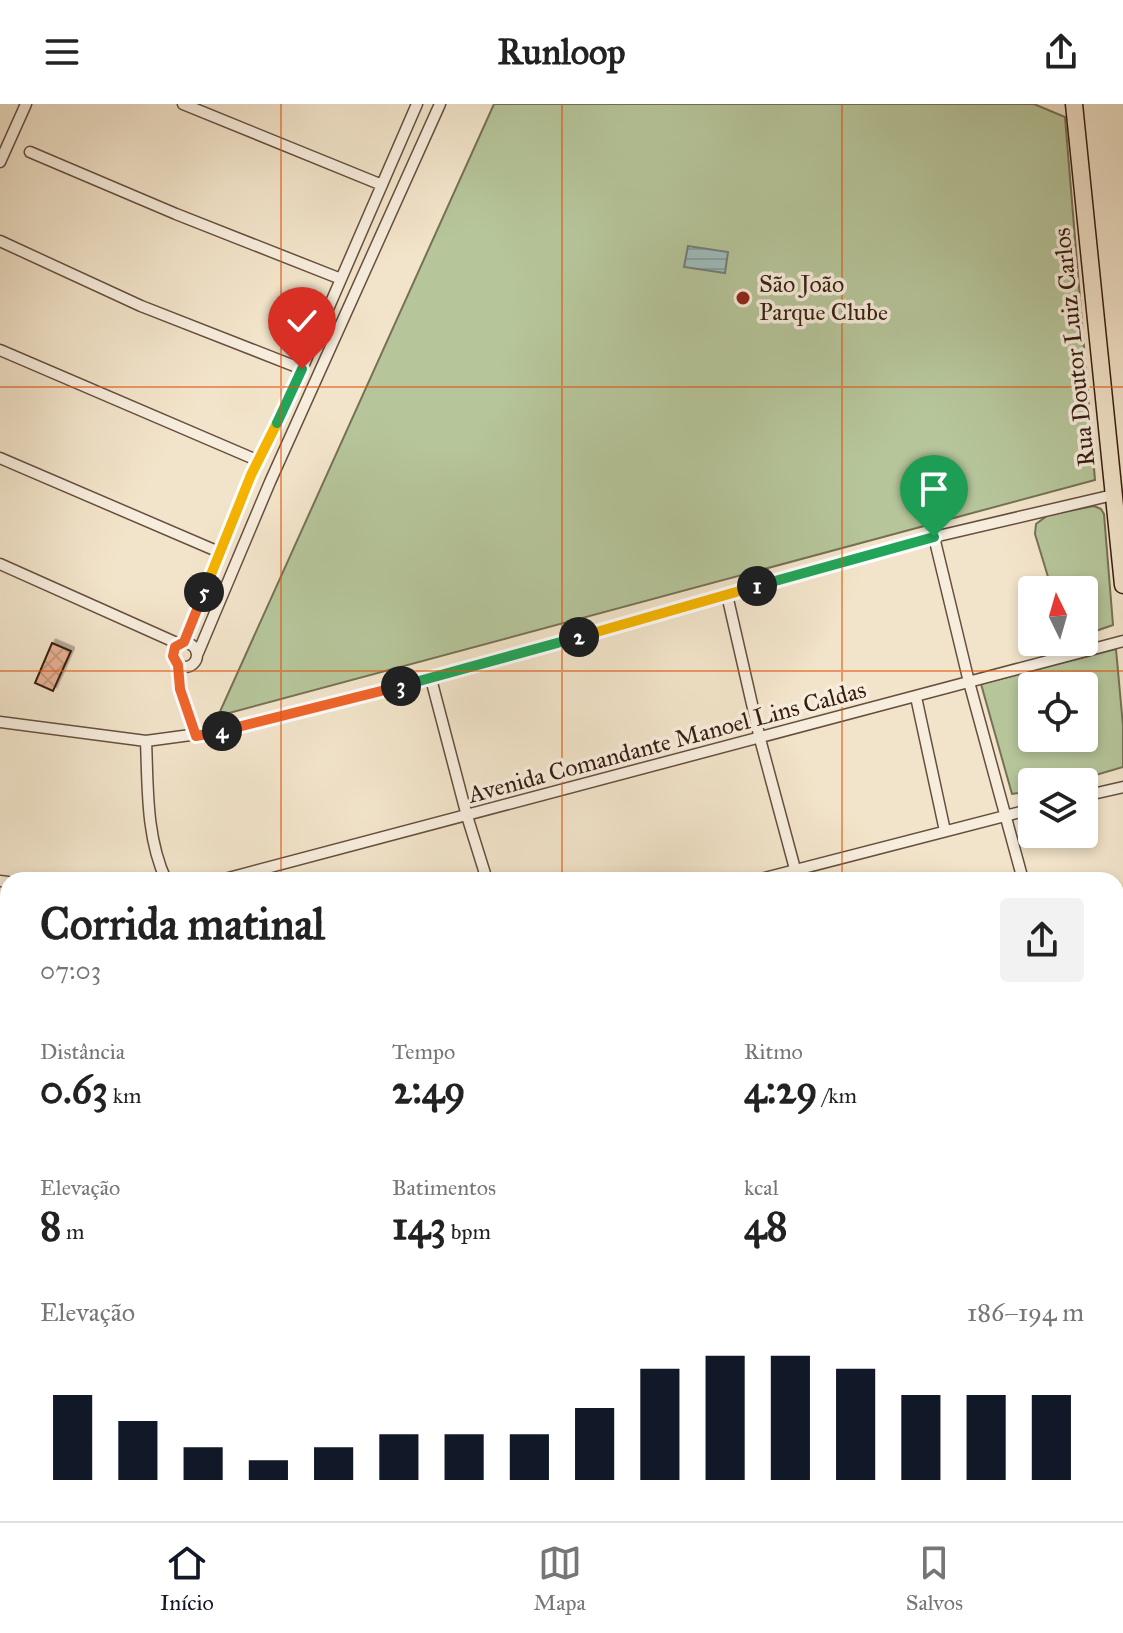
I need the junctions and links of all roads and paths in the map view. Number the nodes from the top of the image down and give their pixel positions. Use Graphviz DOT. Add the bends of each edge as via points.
graph roads {
  1 [pos="26,104"];
  2 [pos="183,104"];
  3 [pos="440,104"];
  4 [pos="1074,104"];
  5 [pos="416,107"];
  6 [pos="435,117"];
  7 [pos="30,152"];
  8 [pos="0,162"];
  9 [pos="382,185"];
  10 [pos="0,241"];
  11 [pos="347,267"];
  12 [pos="365,276"];
  13 [pos="341,279"];
  14 [pos="335,291"];
  15 [pos="354,298"];
  16 [pos="0,350"];
  17 [pos="302,369"];
  18 [pos="266,446"];
  19 [pos="283,456"];
  20 [pos="0,458"];
  21 [pos="259,461"];
  22 [pos="251,475"];
  23 [pos="270,482"];
  24 [pos="1113,495"];
  25 [pos="934,537"];
  26 [pos="219,552"];
  27 [pos="0,564"];
  28 [pos="1123,585"];
  29 [pos="727,595"];
  30 [pos="1123,641"];
  31 [pos="182,643"];
  32 [pos="198,653"];
  33 [pos="178,665"];
  34 [pos="431,679"];
  35 [pos="969,682"];
  36 [pos="916,697"];
  37 [pos="0,722"];
  38 [pos="196,736"];
  39 [pos="760,739"];
  40 [pos="146,741"];
  41 [pos="1123,787"];
  42 [pos="1098,793"];
  43 [pos="1018,812"];
  44 [pos="1004,815"];
  45 [pos="467,816"];
  46 [pos="945,831"];
  47 [pos="163,872"];
  48 [pos="252,872"];
  49 [pos="484,872"];
  50 [pos="795,872"];
  51 [pos="806,872"];
  52 [pos="1021,872"];
  1 -- 8 [label="street"];
  2 -- 9 [label="street"];
  3 -- 6 [label="street"];
  4 -- 24 [label="main road, Rua Doutor Luiz Carlos"];
  5 -- 6 [label="street"];
  5 -- 9 [label="street"];
  6 -- 12 [label="street"];
  7 -- 13 [label="street"];
  9 -- 11 [label="street"];
  10 -- 17 [label="street" via="141,306"];
  11 -- 12 [label="street"];
  11 -- 13 [label="street"];
  12 -- 15 [label="street"];
  13 -- 14 [label="street"];
  14 -- 15 [label="street"];
  14 -- 17 [label="street"];
  15 -- 19 [label="street"];
  16 -- 21 [label="street"];
  17 -- 18 [label="street"];
  18 -- 19 [label="street"];
  18 -- 21 [label="street"];
  19 -- 23 [label="street"];
  20 -- 26 [label="street"];
  21 -- 22 [label="street"];
  22 -- 23 [label="street"];
  22 -- 26 [label="street"];
  23 -- 32 [label="street"];
  24 -- 25 [label="street"];
  24 -- 28 [label="main road, Rua Doutor Luiz Carlos"];
  25 -- 29 [label="street"];
  25 -- 35 [label="street"];
  26 -- 31 [label="street"];
  27 -- 31 [label="street"];
  29 -- 34 [label="street"];
  29 -- 39 [label="street"];
  30 -- 35 [label="street, Avenida Comandante Manoel Lins Caldas"];
  31 -- 32 [label="street" via="193,645"];
  31 -- 33 [label="street" via="173,656"];
  32 -- 33 [label="street" via="192,666"];
  33 -- 38 [label="street"];
  34 -- 38 [label="street"];
  34 -- 45 [label="street"];
  35 -- 36 [label="street, Avenida Comandante Manoel Lins Caldas"];
  35 -- 44 [label="street"];
  36 -- 39 [label="street, Avenida Comandante Manoel Lins Caldas"];
  36 -- 46 [label="street"];
  37 -- 40 [label="street"];
  38 -- 40 [label="street"];
  39 -- 45 [label="street, Avenida Comandante Manoel Lins Caldas"];
  39 -- 50 [label="street"];
  40 -- 47 [label="street" via="151,830"];
  41 -- 42 [label="street"];
  43 -- 44 [label="street"];
  44 -- 46 [label="street"];
  44 -- 52 [label="street"];
  45 -- 48 [label="street, Avenida Comandante Manoel Lins Caldas"];
  45 -- 49 [label="street"];
  46 -- 51 [label="street"];
}
